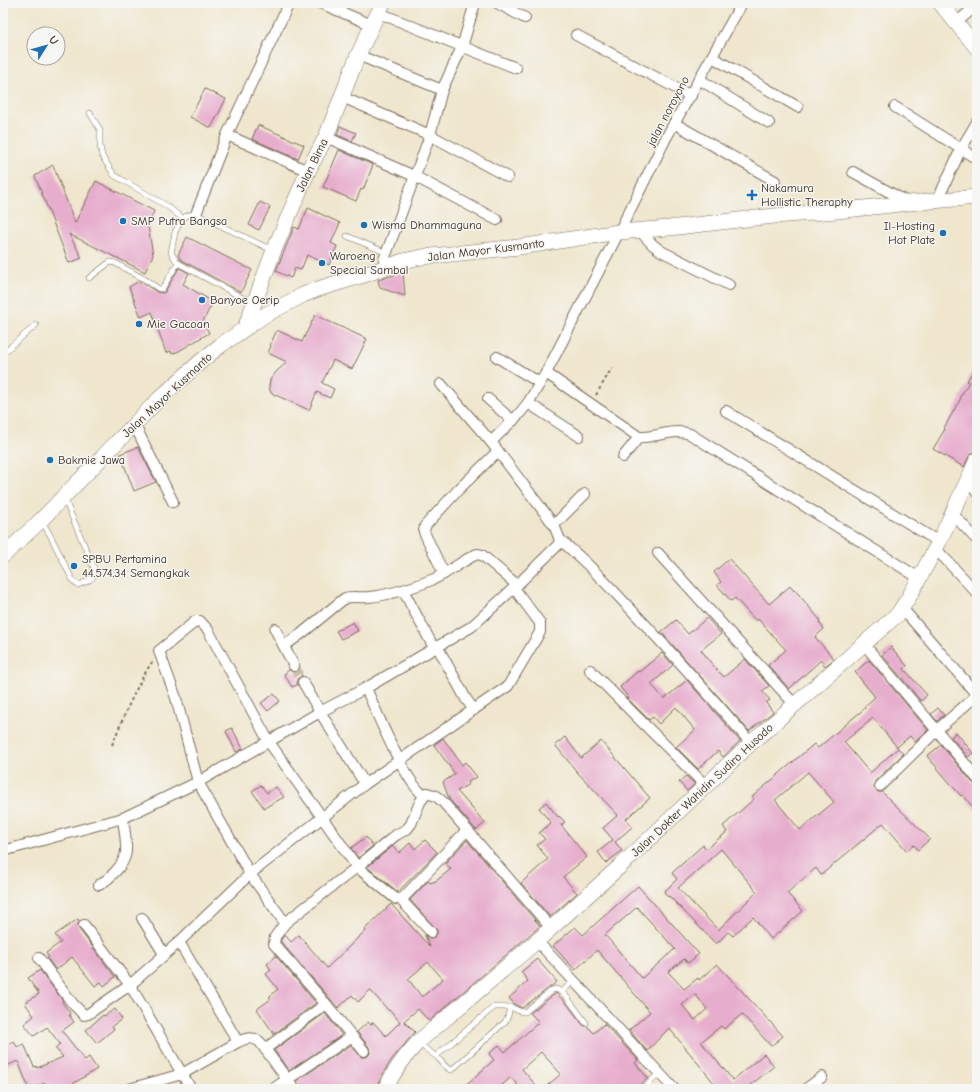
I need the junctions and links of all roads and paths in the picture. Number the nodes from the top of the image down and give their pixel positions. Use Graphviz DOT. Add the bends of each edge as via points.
graph roads {
  1 [pos="289,3"];
  2 [pos="320,3"];
  3 [pos="475,3"];
  4 [pos="498,3"];
  5 [pos="742,3"];
  6 [pos="940,3"];
  7 [pos="977,5"];
  8 [pos="378,14"];
  9 [pos="525,18"];
  10 [pos="956,23"];
  11 [pos="576,35"];
  12 [pos="462,47"];
  13 [pos="977,48"];
  14 [pos="358,55"];
  15 [pos="712,57"];
  16 [pos="516,68"];
  17 [pos="699,79"];
  18 [pos="442,90"];
  19 [pos="691,96"];
  20 [pos="342,97"];
  21 [pos="798,107"];
  22 [pos="895,107"];
  23 [pos="90,113"];
  24 [pos="977,122"];
  25 [pos="674,123"];
  26 [pos="769,123"];
  27 [pos="227,134"];
  28 [pos="430,135"];
  29 [pos="326,137"];
  30 [pos="961,149"];
  31 [pos="977,159"];
  32 [pos="308,171"];
  33 [pos="853,172"];
  34 [pos="414,176"];
  35 [pos="508,176"];
  36 [pos="775,181"];
  37 [pos="977,197"];
  38 [pos="937,201"];
  39 [pos="909,203"];
  40 [pos="196,214"];
  41 [pos="182,218"];
  42 [pos="497,220"];
  43 [pos="640,231"];
  44 [pos="619,232"];
  45 [pos="347,236"];
  46 [pos="274,250"];
  47 [pos="386,260"];
  48 [pos="178,263"];
  49 [pos="89,278"];
  50 [pos="729,285"];
  51 [pos="253,303"];
  52 [pos="36,325"];
  53 [pos="245,328"];
  54 [pos="3,353"];
  55 [pos="497,357"];
  56 [pos="612,368"];
  57 [pos="546,373"];
  58 [pos="540,383"];
  59 [pos="441,384"];
  60 [pos="488,399"];
  61 [pos="528,403"];
  62 [pos="591,403"];
  63 [pos="726,411"];
  64 [pos="513,421"];
  65 [pos="134,424"];
  66 [pos="579,436"];
  67 [pos="639,437"];
  68 [pos="492,442"];
  69 [pos="498,451"];
  70 [pos="623,457"];
  71 [pos="977,460"];
  72 [pos="972,487"];
  73 [pos="585,494"];
  74 [pos="64,497"];
  75 [pos="173,502"];
  76 [pos="952,513"];
  77 [pos="41,520"];
  78 [pos="554,525"];
  79 [pos="560,540"];
  80 [pos="977,540"];
  81 [pos="937,545"];
  82 [pos="658,553"];
  83 [pos="3,556"];
  84 [pos="444,574"];
  85 [pos="919,578"];
  86 [pos="516,587"];
  87 [pos="403,590"];
  88 [pos="977,593"];
  89 [pos="902,608"];
  90 [pos="275,629"];
  91 [pos="864,644"];
  92 [pos="284,646"];
  93 [pos="436,647"];
  94 [pos="159,651"];
  95 [pos="294,666"];
  96 [pos="590,670"];
  97 [pos="303,682"];
  98 [pos="366,688"];
  99 [pos="977,695"];
  100 [pos="795,705"];
  101 [pos="474,710"];
  102 [pos="320,712"];
  103 [pos="937,730"];
  104 [pos="269,742"];
  105 [pos="751,743"];
  106 [pos="112,745"];
  107 [pos="399,760"];
  108 [pos="977,778"];
  109 [pos="198,782"];
  110 [pos="366,784"];
  111 [pos="705,785"];
  112 [pos="880,786"];
  113 [pos="427,793"];
  114 [pos="120,819"];
  115 [pos="322,819"];
  116 [pos="467,830"];
  117 [pos="3,851"];
  118 [pos="357,867"];
  119 [pos="250,874"];
  120 [pos="99,886"];
  121 [pos="400,899"];
  122 [pos="142,918"];
  123 [pos="285,923"];
  124 [pos="84,925"];
  125 [pos="551,928"];
  126 [pos="431,932"];
  127 [pos="537,941"];
  128 [pos="179,942"];
  129 [pos="164,954"];
  130 [pos="39,958"];
  131 [pos="573,981"];
  132 [pos="130,985"];
  133 [pos="562,992"];
  134 [pos="326,1004"];
  135 [pos="510,1007"];
  136 [pos="586,1023"];
  137 [pos="352,1036"];
  138 [pos="238,1042"];
  139 [pos="418,1042"];
  140 [pos="265,1049"];
  141 [pos="364,1051"];
  142 [pos="436,1056"];
  143 [pos="659,1073"];
  144 [pos="182,1074"];
  145 [pos="822,1077"];
  146 [pos="287,1079"];
  147 [pos="129,1089"];
  148 [pos="191,1089"];
  149 [pos="273,1089"];
  150 [pos="294,1089"];
  151 [pos="385,1089"];
  152 [pos="647,1089"];
  153 [pos="674,1089"];
  154 [pos="806,1089"];
  1 -- 27 [label="street"];
  2 -- 8 [label="street"];
  3 -- 12 [label="street"];
  4 -- 9 [label="street"];
  5 -- 15 [label="street, jalan noroyono"];
  6 -- 10 [label="main road"];
  7 -- 10 [label="street"];
  8 -- 12 [label="street"];
  8 -- 14 [label="main road, Jalan Bima"];
  10 -- 13 [label="main road"];
  11 -- 19 [label="street"];
  12 -- 16 [label="street"];
  12 -- 18 [label="street"];
  14 -- 18 [label="street"];
  14 -- 20 [label="main road, Jalan Bima"];
  15 -- 17 [label="street, jalan noroyono"];
  15 -- 21 [label="street"];
  17 -- 19 [label="street, jalan noroyono"];
  17 -- 26 [label="street"];
  18 -- 28 [label="street"];
  19 -- 25 [label="street, jalan noroyono"];
  20 -- 28 [label="street"];
  20 -- 29 [label="main road, Jalan Bima"];
  22 -- 30 [label="street"];
  23 -- 41 [label="lane" via="100,130 102,156 114,175 167,206"];
  24 -- 30 [label="street"];
  25 -- 36 [label="street"];
  25 -- 44 [label="street, jalan noroyono"];
  27 -- 32 [label="street"];
  27 -- 40 [label="street"];
  28 -- 34 [label="street"];
  28 -- 35 [label="street"];
  29 -- 32 [label="main road, Jalan Bima"];
  29 -- 34 [label="street"];
  30 -- 31 [label="street"];
  30 -- 38 [label="street"];
  32 -- 46 [label="main road, Jalan Bima"];
  33 -- 39 [label="street"];
  34 -- 42 [label="street"];
  34 -- 47 [label="street"];
  37 -- 38 [label="main road, Jalan Mayor Kusmanto"];
  38 -- 39 [label="main road, Jalan Mayor Kusmanto"];
  39 -- 43 [label="main road, Jalan Mayor Kusmanto"];
  40 -- 41 [label="lane"];
  40 -- 46 [label="lane"];
  41 -- 48 [label="lane" via="175,232 171,253"];
  43 -- 44 [label="main road, Jalan Mayor Kusmanto"];
  43 -- 50 [label="street" via="661,251"];
  44 -- 47 [label="main road, Jalan Mayor Kusmanto" via="403,261"];
  44 -- 57 [label="street, jalan noroyono"];
  45 -- 47 [label="lane"];
  46 -- 51 [label="main road, Jalan Bima"];
  47 -- 53 [label="main road, Jalan Mayor Kusmanto" via="368,274 303,295 265,314"];
  48 -- 49 [label="lane" via="162,289 110,262"];
  48 -- 51 [label="lane"];
  51 -- 53 [label="main road, Jalan Bima"];
  52 -- 54 [label="lane"];
  53 -- 65 [label="main road, Jalan Mayor Kusmanto" via="200,362"];
  55 -- 58 [label="street"];
  56 -- 62 [label="path"];
  57 -- 58 [label="street, jalan noroyono"];
  57 -- 62 [label="street"];
  58 -- 61 [label="street, jalan noroyono"];
  59 -- 68 [label="street"];
  60 -- 64 [label="street"];
  61 -- 64 [label="street, jalan noroyono"];
  61 -- 66 [label="street"];
  62 -- 67 [label="street"];
  63 -- 81 [label="street"];
  64 -- 68 [label="street, jalan noroyono"];
  65 -- 74 [label="main road, Jalan Mayor Kusmanto"];
  65 -- 75 [label="street"];
  67 -- 70 [label="street"];
  67 -- 85 [label="street" via="666,433 690,434"];
  68 -- 69 [label="street"];
  69 -- 78 [label="street"];
  69 -- 84 [label="street" via="425,526 424,532"];
  71 -- 72 [label="main road, Jalan Dokter Wahidin Sudiro Husodo"];
  72 -- 76 [label="main road, Jalan Dokter Wahidin Sudiro Husodo"];
  73 -- 78 [label="street"];
  74 -- 77 [label="main road, Jalan Mayor Kusmanto"];
  74 -- 77 [label="lane" via="94,568 93,577 78,585 72,581"];
  76 -- 80 [label="street"];
  76 -- 81 [label="main road, Jalan Dokter Wahidin Sudiro Husodo"];
  77 -- 83 [label="main road, Jalan Mayor Kusmanto"];
  78 -- 79 [label="street"];
  79 -- 86 [label="street"];
  79 -- 105 [label="street" via="613,590"];
  81 -- 85 [label="main road, Jalan Dokter Wahidin Sudiro Husodo"];
  81 -- 88 [label="street"];
  82 -- 100 [label="street"];
  84 -- 86 [label="street" via="477,554"];
  84 -- 87 [label="street"];
  85 -- 89 [label="main road, Jalan Dokter Wahidin Sudiro Husodo"];
  86 -- 93 [label="street" via="474,625"];
  86 -- 101 [label="street" via="540,623 540,632 508,686"];
  87 -- 92 [label="street" via="368,597 345,598"];
  87 -- 93 [label="street"];
  89 -- 91 [label="main road, Jalan Dokter Wahidin Sudiro Husodo"];
  89 -- 99 [label="street"];
  90 -- 92 [label="street"];
  91 -- 100 [label="main road, Jalan Dokter Wahidin Sudiro Husodo"];
  91 -- 103 [label="street"];
  92 -- 95 [label="street"];
  93 -- 98 [label="street"];
  93 -- 101 [label="street"];
  94 -- 104 [label="street" via="196,620 200,621 208,630"];
  94 -- 106 [label="path" via="138,685"];
  94 -- 109 [label="street" via="176,698"];
  96 -- 111 [label="street"];
  97 -- 102 [label="street"];
  98 -- 102 [label="street"];
  98 -- 107 [label="street"];
  99 -- 103 [label="street"];
  100 -- 105 [label="main road, Jalan Dokter Wahidin Sudiro Husodo"];
  101 -- 107 [label="street"];
  102 -- 104 [label="street"];
  102 -- 110 [label="street"];
  103 -- 108 [label="street"];
  103 -- 112 [label="street"];
  104 -- 109 [label="street"];
  104 -- 115 [label="street"];
  105 -- 111 [label="main road, Jalan Dokter Wahidin Sudiro Husodo"];
  107 -- 110 [label="street"];
  107 -- 113 [label="street" via="419,792 424,795"];
  109 -- 114 [label="street"];
  109 -- 119 [label="street"];
  110 -- 115 [label="street"];
  111 -- 125 [label="main road, Jalan Dokter Wahidin Sudiro Husodo"];
  113 -- 116 [label="street" via="436,796"];
  113 -- 118 [label="street" via="420,802 411,824"];
  114 -- 117 [label="street"];
  114 -- 120 [label="street" via="126,853 114,873"];
  115 -- 118 [label="street"];
  115 -- 119 [label="street"];
  116 -- 121 [label="street"];
  116 -- 125 [label="street"];
  118 -- 121 [label="street" via="392,897"];
  118 -- 123 [label="street"];
  119 -- 123 [label="street"];
  119 -- 128 [label="street"];
  121 -- 126 [label="street"];
  122 -- 129 [label="street"];
  123 -- 134 [label="street" via="275,936 274,944"];
  124 -- 132 [label="street"];
  125 -- 127 [label="main road, Jalan Dokter Wahidin Sudiro Husodo"];
  127 -- 131 [label="street"];
  127 -- 139 [label="main road, Jalan Dokter Wahidin Sudiro Husodo"];
  128 -- 129 [label="street"];
  128 -- 138 [label="street"];
  129 -- 132 [label="street"];
  130 -- 132 [label="street" via="72,1004 84,1015"];
  131 -- 133 [label="lane"];
  131 -- 143 [label="street"];
  132 -- 144 [label="street"];
  133 -- 135 [label="lane" via="554,989 525,1012"];
  133 -- 136 [label="lane"];
  134 -- 137 [label="street"];
  134 -- 140 [label="street"];
  135 -- 142 [label="lane" via="494,1007"];
  135 -- 142 [label="lane" via="505,1022 455,1068 447,1068"];
  137 -- 141 [label="street"];
  137 -- 146 [label="street"];
  138 -- 140 [label="street" via="255,1038"];
  138 -- 144 [label="street"];
  139 -- 142 [label="lane"];
  139 -- 151 [label="main road, Jalan Dokter Wahidin Sudiro Husodo" via="404,1056"];
  140 -- 146 [label="street"];
  143 -- 152 [label="lane" via="647,1085"];
  143 -- 153 [label="street"];
  144 -- 147 [label="street"];
  144 -- 148 [label="street"];
  145 -- 154 [label="street"];
  146 -- 149 [label="street"];
  146 -- 150 [label="street"];
}
